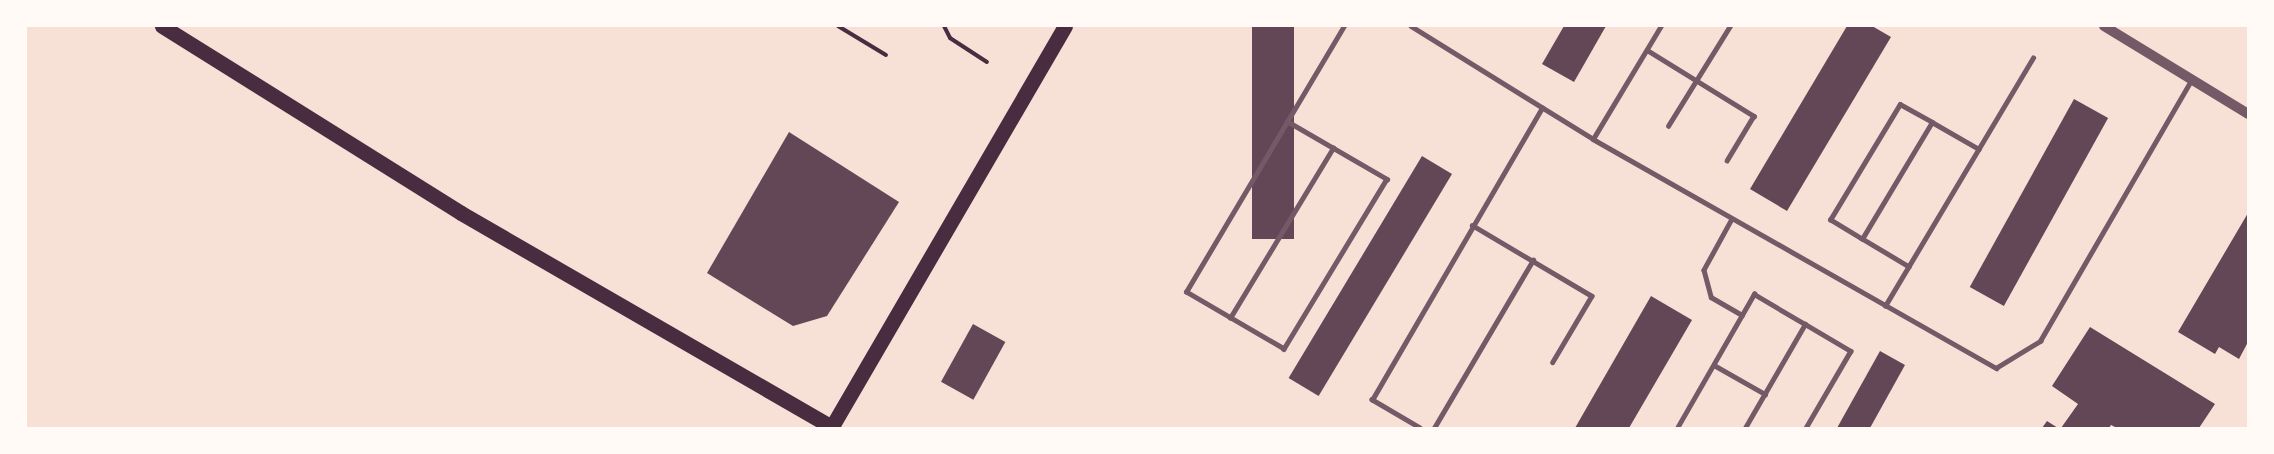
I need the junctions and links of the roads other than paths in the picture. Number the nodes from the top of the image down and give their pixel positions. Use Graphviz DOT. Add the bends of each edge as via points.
graph roads {
  1 [pos="162,26"];
  2 [pos="1065,26"];
  3 [pos="1344,26"];
  4 [pos="1411,26"];
  5 [pos="1661,26"];
  6 [pos="1730,26"];
  7 [pos="2104,26"];
  8 [pos="1647,50"];
  9 [pos="2033,58"];
  10 [pos="1697,80"];
  11 [pos="2191,80"];
  12 [pos="1542,108"];
  13 [pos="2248,114"];
  14 [pos="1287,121"];
  15 [pos="1932,122"];
  16 [pos="1668,126"];
  17 [pos="1593,139"];
  18 [pos="1333,148"];
  19 [pos="1979,149"];
  20 [pos="1727,161"];
  21 [pos="1732,219"];
  22 [pos="1472,225"];
  23 [pos="1862,239"];
  24 [pos="1533,260"];
  25 [pos="1909,267"];
  26 [pos="1885,306"];
  27 [pos="1742,315"];
  28 [pos="1230,318"];
  29 [pos="1805,324"];
  30 [pos="1553,362"];
  31 [pos="1714,365"];
  32 [pos="1765,394"];
  33 [pos="831,428"];
  34 [pos="1420,429"];
  35 [pos="1434,429"];
  36 [pos="1677,429"];
  37 [pos="1745,429"];
  38 [pos="1806,429"];
  1 -- 33 [label="main road" via="471,219"];
  2 -- 33 [label="main road"];
  3 -- 14 [label="lane"];
  4 -- 12 [label="lane"];
  5 -- 8 [label="lane"];
  6 -- 10 [label="lane"];
  7 -- 11 [label="street"];
  8 -- 10 [label="lane"];
  8 -- 17 [label="lane"];
  9 -- 19 [label="lane"];
  10 -- 16 [label="lane"];
  10 -- 20 [label="lane" via="1754,116"];
  11 -- 13 [label="street"];
  11 -- 26 [label="lane" via="2040,341 1996,368"];
  12 -- 17 [label="lane"];
  12 -- 22 [label="lane"];
  14 -- 18 [label="lane"];
  14 -- 28 [label="lane" via="1186,292"];
  15 -- 19 [label="lane"];
  15 -- 23 [label="lane"];
  15 -- 23 [label="lane" via="1900,104 1830,220"];
  17 -- 21 [label="lane"];
  18 -- 28 [label="lane"];
  18 -- 28 [label="lane" via="1387,179 1375,199 1284,349"];
  19 -- 25 [label="lane"];
  21 -- 26 [label="lane"];
  21 -- 27 [label="lane" via="1704,270 1711,297"];
  22 -- 24 [label="lane"];
  22 -- 34 [label="lane" via="1372,400"];
  23 -- 25 [label="lane"];
  24 -- 30 [label="lane" via="1592,296"];
  24 -- 35 [label="lane"];
  25 -- 26 [label="lane"];
  27 -- 29 [label="lane" via="1754,294"];
  27 -- 31 [label="lane"];
  29 -- 32 [label="lane"];
  29 -- 38 [label="lane" via="1851,351"];
  31 -- 32 [label="lane"];
  31 -- 36 [label="lane"];
  32 -- 37 [label="lane"];
}
